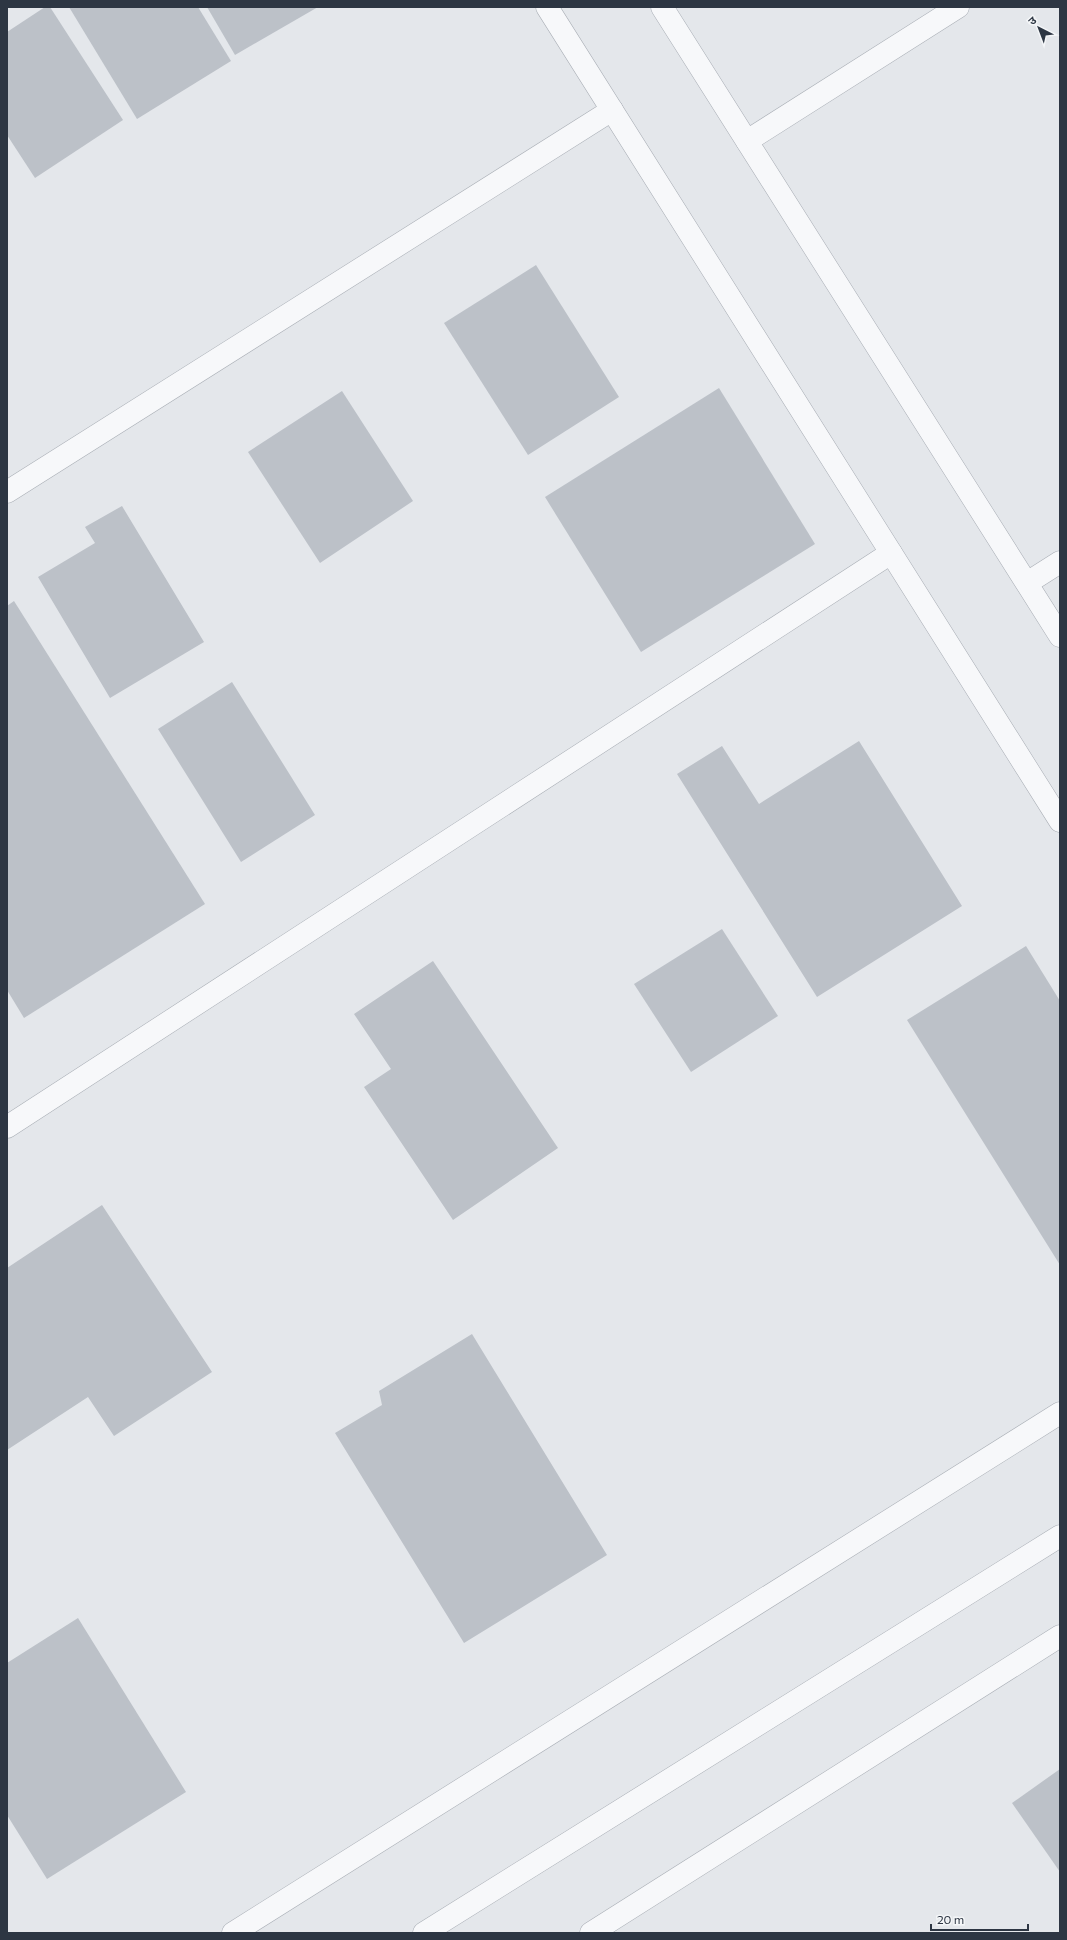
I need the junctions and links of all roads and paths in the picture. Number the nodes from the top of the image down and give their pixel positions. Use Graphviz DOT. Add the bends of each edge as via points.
graph roads {
  1 [pos="547,7"];
  2 [pos="662,7"];
  3 [pos="958,7"];
  4 [pos="612,110"];
  5 [pos="747,141"];
  6 [pos="7,492"];
  7 [pos="891,553"];
  8 [pos="1060,562"];
  9 [pos="1026,583"];
  10 [pos="1060,636"];
  11 [pos="1060,821"];
  12 [pos="7,1127"];
  13 [pos="1060,1413"];
  14 [pos="1060,1536"];
  15 [pos="1060,1636"];
  16 [pos="233,1933"];
  17 [pos="424,1933"];
  18 [pos="591,1933"];
  1 -- 4 [label="street"];
  2 -- 5 [label="street"];
  3 -- 5 [label="street"];
  4 -- 6 [label="street"];
  4 -- 7 [label="street"];
  5 -- 9 [label="street"];
  7 -- 11 [label="street"];
  7 -- 12 [label="street"];
  8 -- 9 [label="street"];
  9 -- 10 [label="street"];
  13 -- 16 [label="street"];
  14 -- 17 [label="street"];
  15 -- 18 [label="street"];
}
